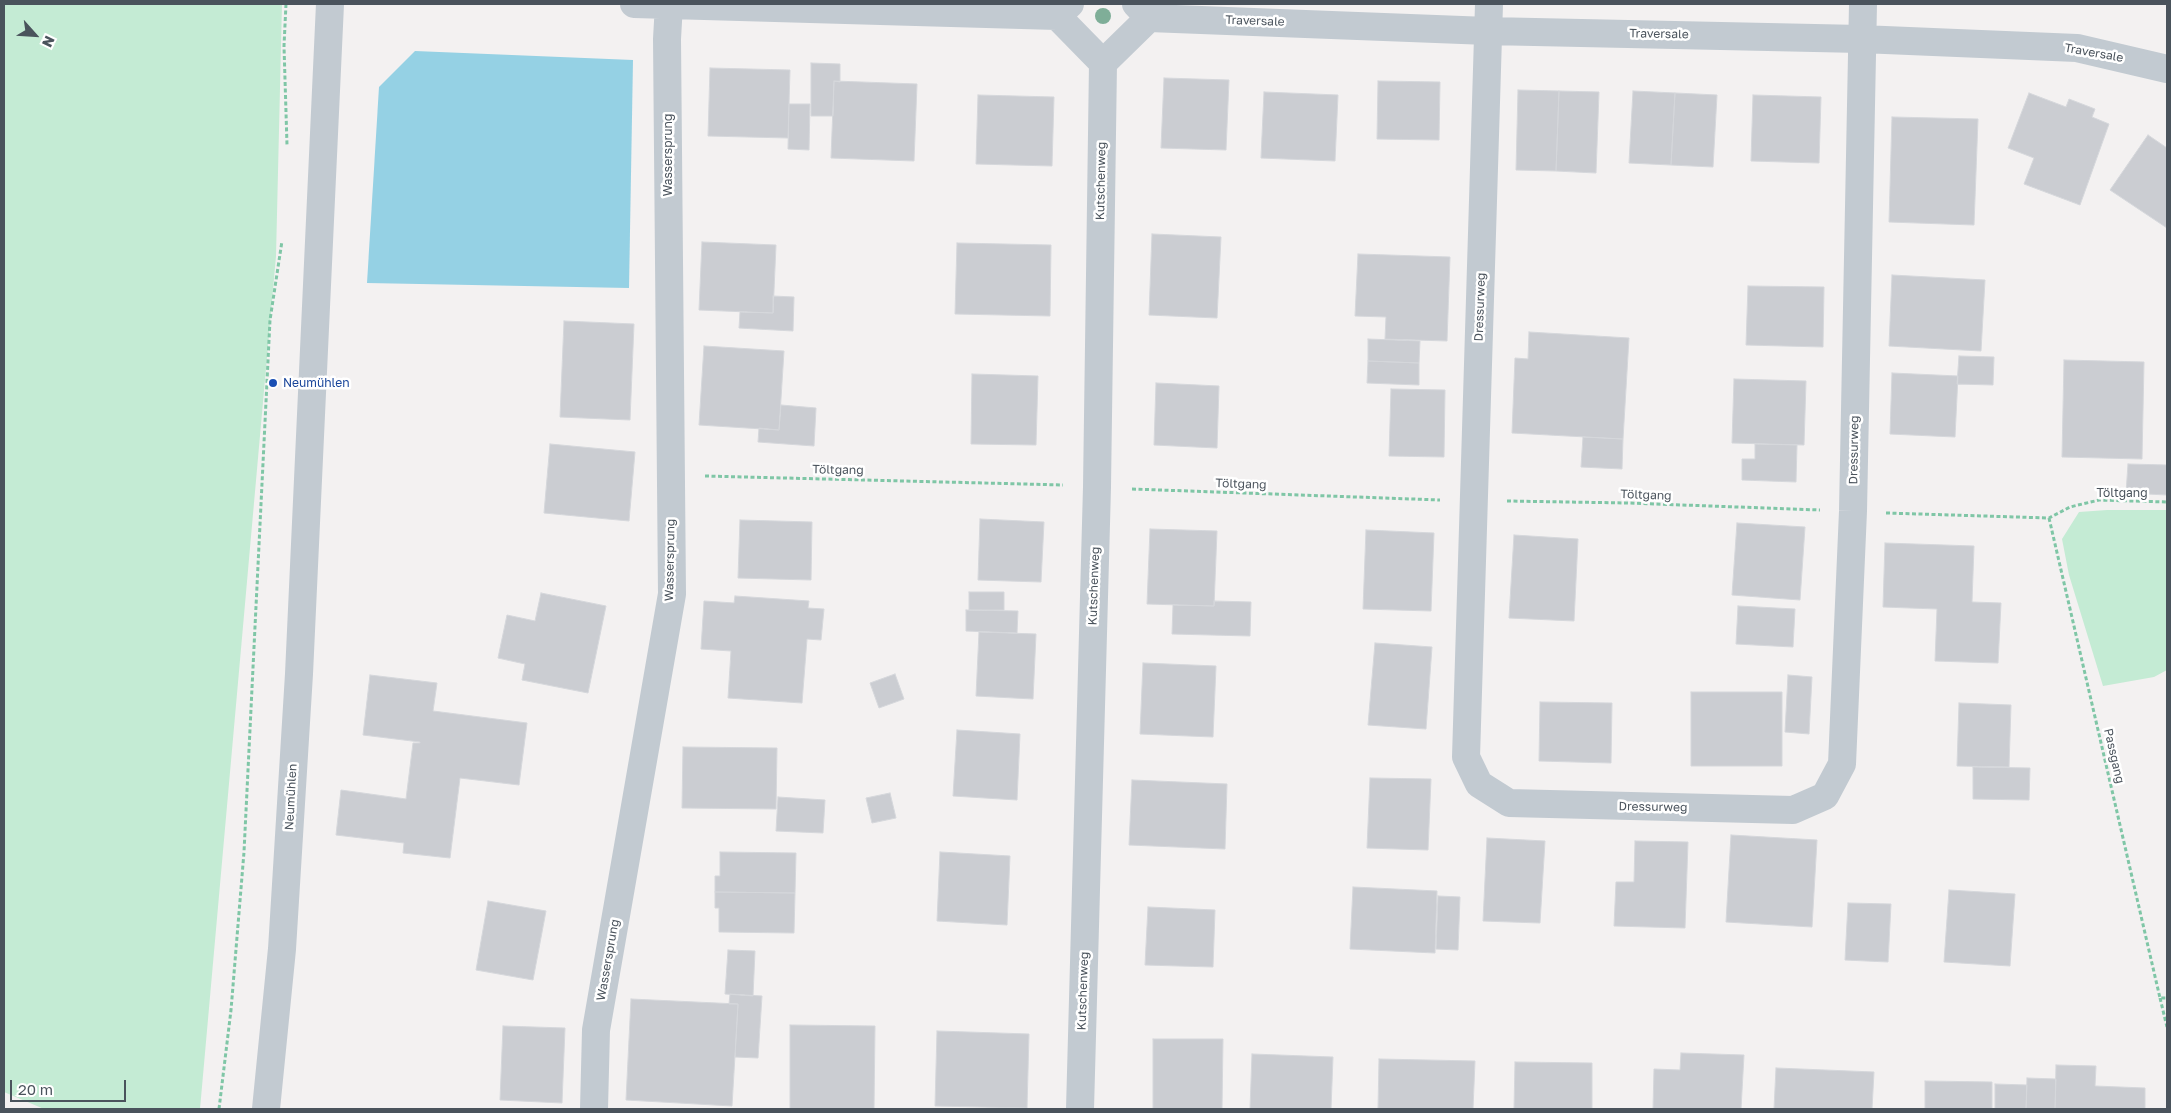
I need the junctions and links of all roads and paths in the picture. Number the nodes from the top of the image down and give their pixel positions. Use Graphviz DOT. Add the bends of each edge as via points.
graph roads {
  1 [pos="286,4"];
  2 [pos="330,4"];
  3 [pos="634,4"];
  4 [pos="669,4"];
  5 [pos="1489,4"];
  6 [pos="1863,4"];
  7 [pos="1064,10"];
  8 [pos="1143,11"];
  9 [pos="1488,31"];
  10 [pos="1861,39"];
  11 [pos="1103,63"];
  12 [pos="2166,64"];
  13 [pos="287,153"];
  14 [pos="284,231"];
  15 [pos="670,475"];
  16 [pos="1066,485"];
  17 [pos="1131,490"];
  18 [pos="1474,501"];
  19 [pos="2167,502"];
  20 [pos="1853,512"];
  21 [pos="2049,518"];
  22 [pos="2160,998"];
  23 [pos="2167,998"];
  24 [pos="2167,1027"];
  25 [pos="219,1109"];
  26 [pos="266,1109"];
  27 [pos="594,1109"];
  28 [pos="1080,1109"];
  1 -- 13 [label="path"];
  2 -- 26 [label="street, Neumühlen" via="299,674 282,949"];
  3 -- 4 [label="street"];
  4 -- 7 [label="street"];
  4 -- 15 [label="street, Wassersprung"];
  5 -- 9 [label="street, Dressurweg"];
  6 -- 10 [label="street, Dressurweg"];
  7 -- 11 [label="street"];
  8 -- 9 [label="street, Traversale"];
  8 -- 11 [label="street, Traversale"];
  9 -- 10 [label="street, Traversale"];
  9 -- 18 [label="street, Dressurweg"];
  10 -- 12 [label="street, Traversale" via="2077,48"];
  10 -- 20 [label="street, Dressurweg"];
  11 -- 28 [label="street, Kutschenweg" via="1097,487"];
  14 -- 25 [label="path" via="270,320 244,852"];
  15 -- 16 [label="path, Töltgang"];
  15 -- 27 [label="street, Wassersprung" via="672,594 596,1030"];
  17 -- 18 [label="path, Töltgang"];
  18 -- 20 [label="path, Töltgang" via="1628,502"];
  18 -- 20 [label="street, Dressurweg" via="1466,757 1479,784 1509,803 1793,810 1824,796 1842,764"];
  19 -- 21 [label="path, Töltgang" via="2099,500 2070,507"];
  20 -- 21 [label="path, Töltgang"];
  21 -- 22 [label="path, Passgang"];
  22 -- 23 [label="path"];
  22 -- 24 [label="path, Passgang"];
}
